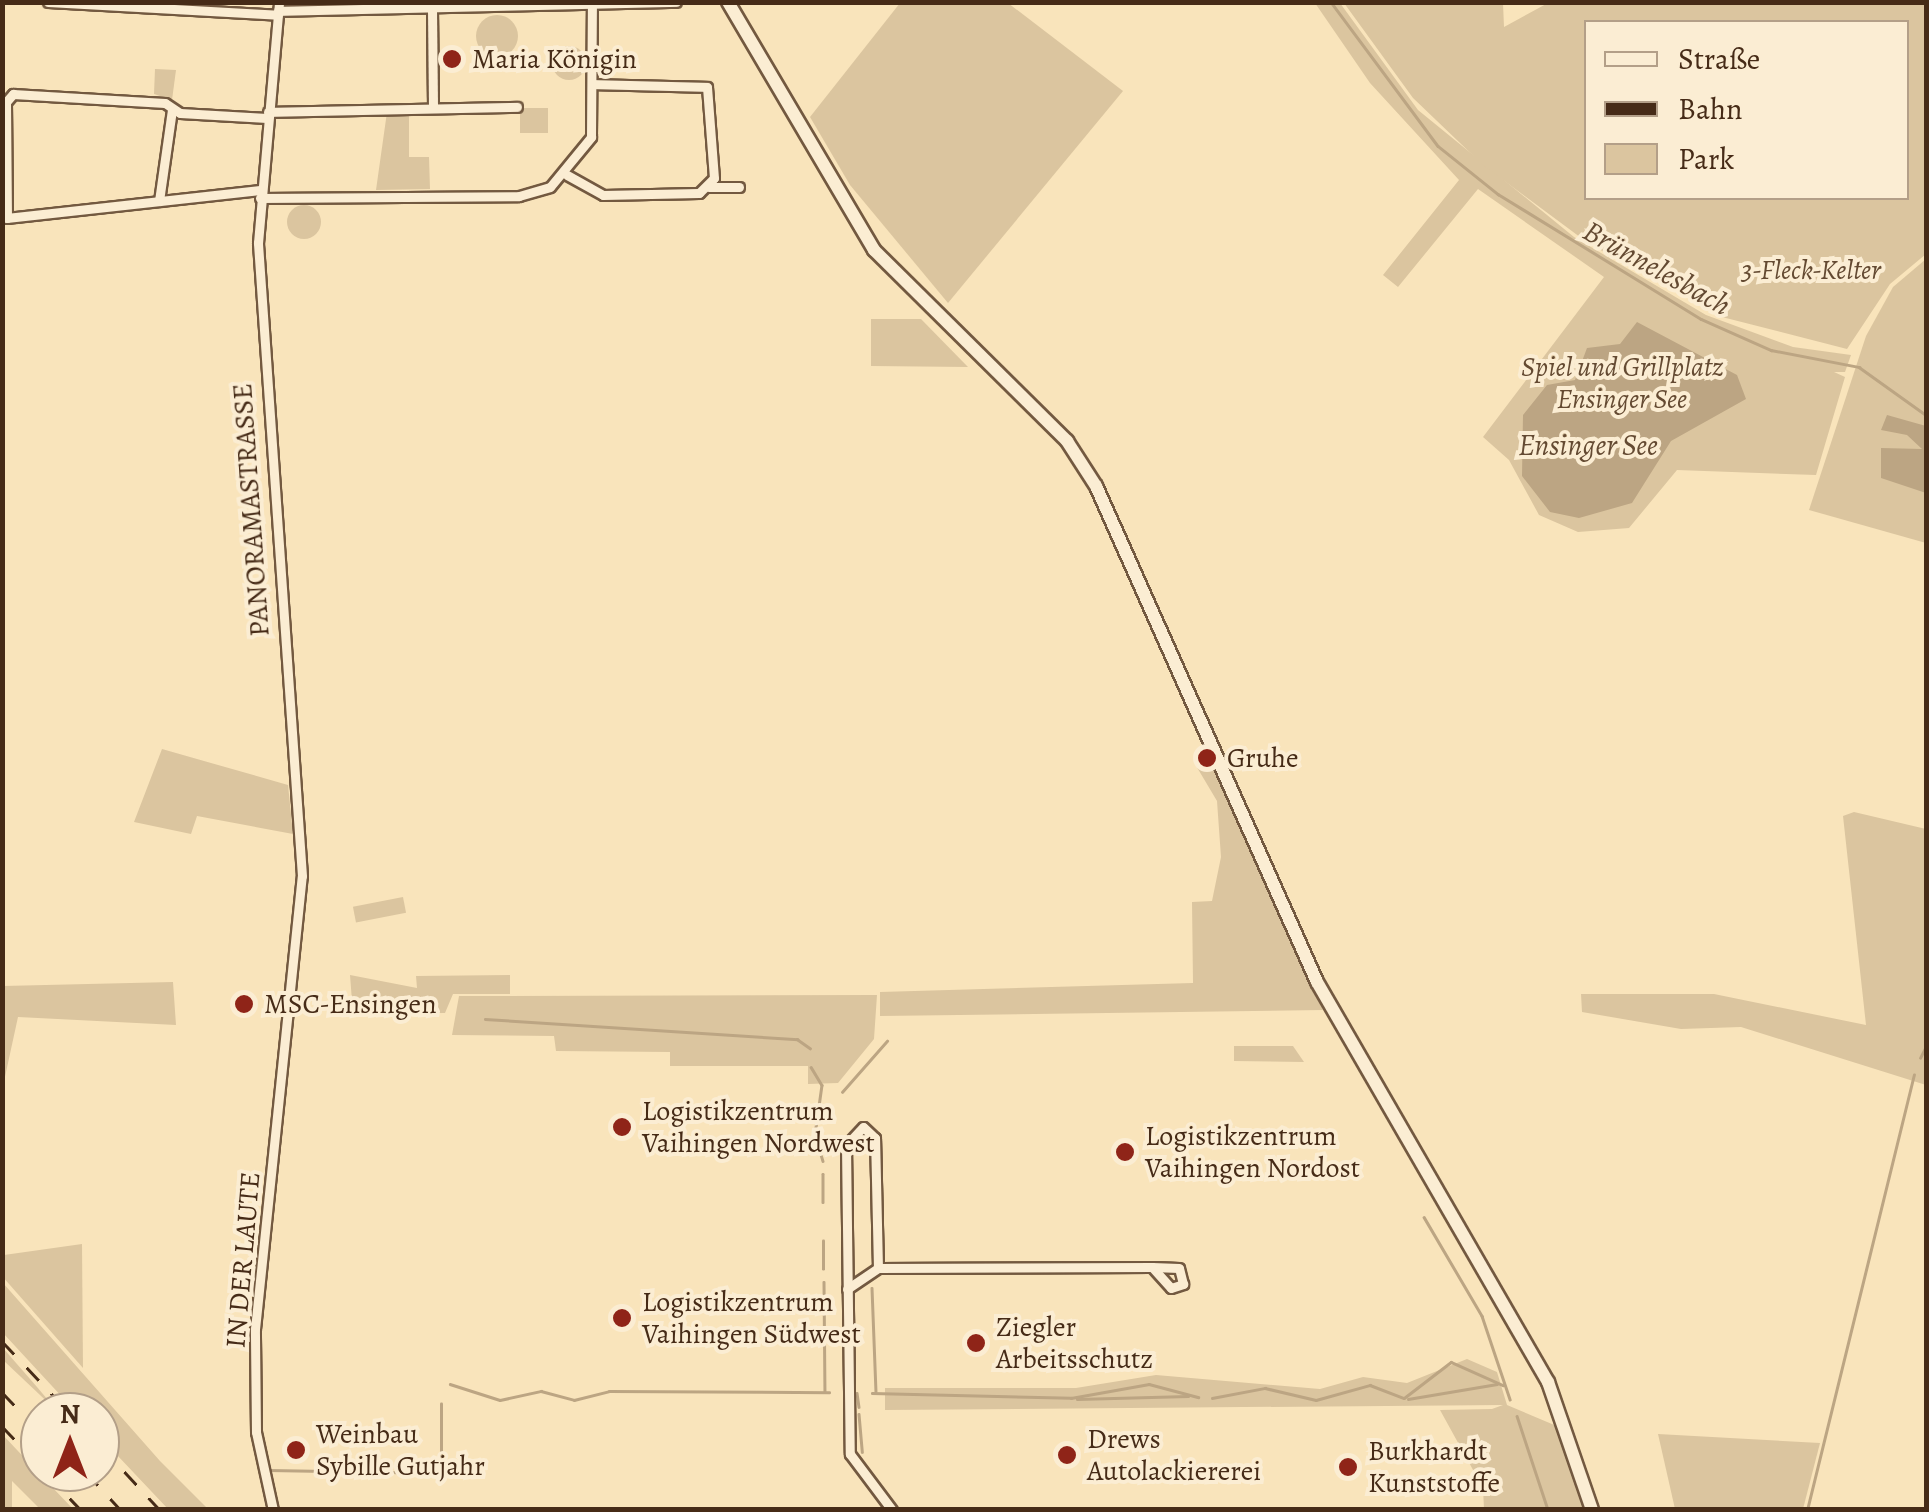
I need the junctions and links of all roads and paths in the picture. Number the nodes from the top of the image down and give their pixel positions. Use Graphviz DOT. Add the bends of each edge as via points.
graph roads {
  1 [pos="48,2"];
  2 [pos="676,2"];
  3 [pos="725,2"];
  4 [pos="525,5"];
  5 [pos="362,6"];
  6 [pos="447,6"];
  7 [pos="592,7"];
  8 [pos="278,9"];
  9 [pos="432,10"];
  10 [pos="593,84"];
  11 [pos="433,107"];
  12 [pos="518,107"];
  13 [pos="172,110"];
  14 [pos="267,115"];
  15 [pos="567,175"];
  16 [pos="740,187"];
  17 [pos="710,188"];
  18 [pos="260,194"];
  19 [pos="159,201"];
  20 [pos="292,1014"];
  21 [pos="1152,1267"];
  22 [pos="878,1268"];
  23 [pos="847,1290"];
  24 [pos="273,1510"];
  25 [pos="892,1510"];
  26 [pos="1592,1510"];
  1 -- 8 [label="street"];
  2 -- 7 [label="street"];
  3 -- 26 [label="main road" via="860,230 1066,441 1096,486 1318,982 1541,1368"];
  4 -- 6 [label="street"];
  4 -- 7 [label="street"];
  5 -- 8 [label="street"];
  5 -- 9 [label="street"];
  6 -- 9 [label="street"];
  7 -- 10 [label="street"];
  8 -- 14 [label="street, PANORAMASTRASSE"];
  9 -- 11 [label="street"];
  10 -- 15 [label="street" via="591,137"];
  10 -- 17 [label="street" via="708,87"];
  11 -- 12 [label="street"];
  11 -- 14 [label="street"];
  13 -- 14 [label="street"];
  13 -- 19 [label="street"];
  13 -- 19 [label="street" via="13,94 6,102 7,218"];
  14 -- 18 [label="street, PANORAMASTRASSE"];
  15 -- 17 [label="street" via="603,195"];
  15 -- 18 [label="street" via="519,196"];
  16 -- 17 [label="street"];
  18 -- 19 [label="street"];
  18 -- 20 [label="street, PANORAMASTRASSE" via="302,876"];
  20 -- 24 [label="street, IN DER LAUTE" via="256,1329 256,1432"];
  21 -- 22 [label="street"];
  22 -- 23 [label="street"];
  22 -- 23 [label="street" via="875,1138 863,1127 846,1145"];
  23 -- 25 [label="street" via="850,1454"];
}
